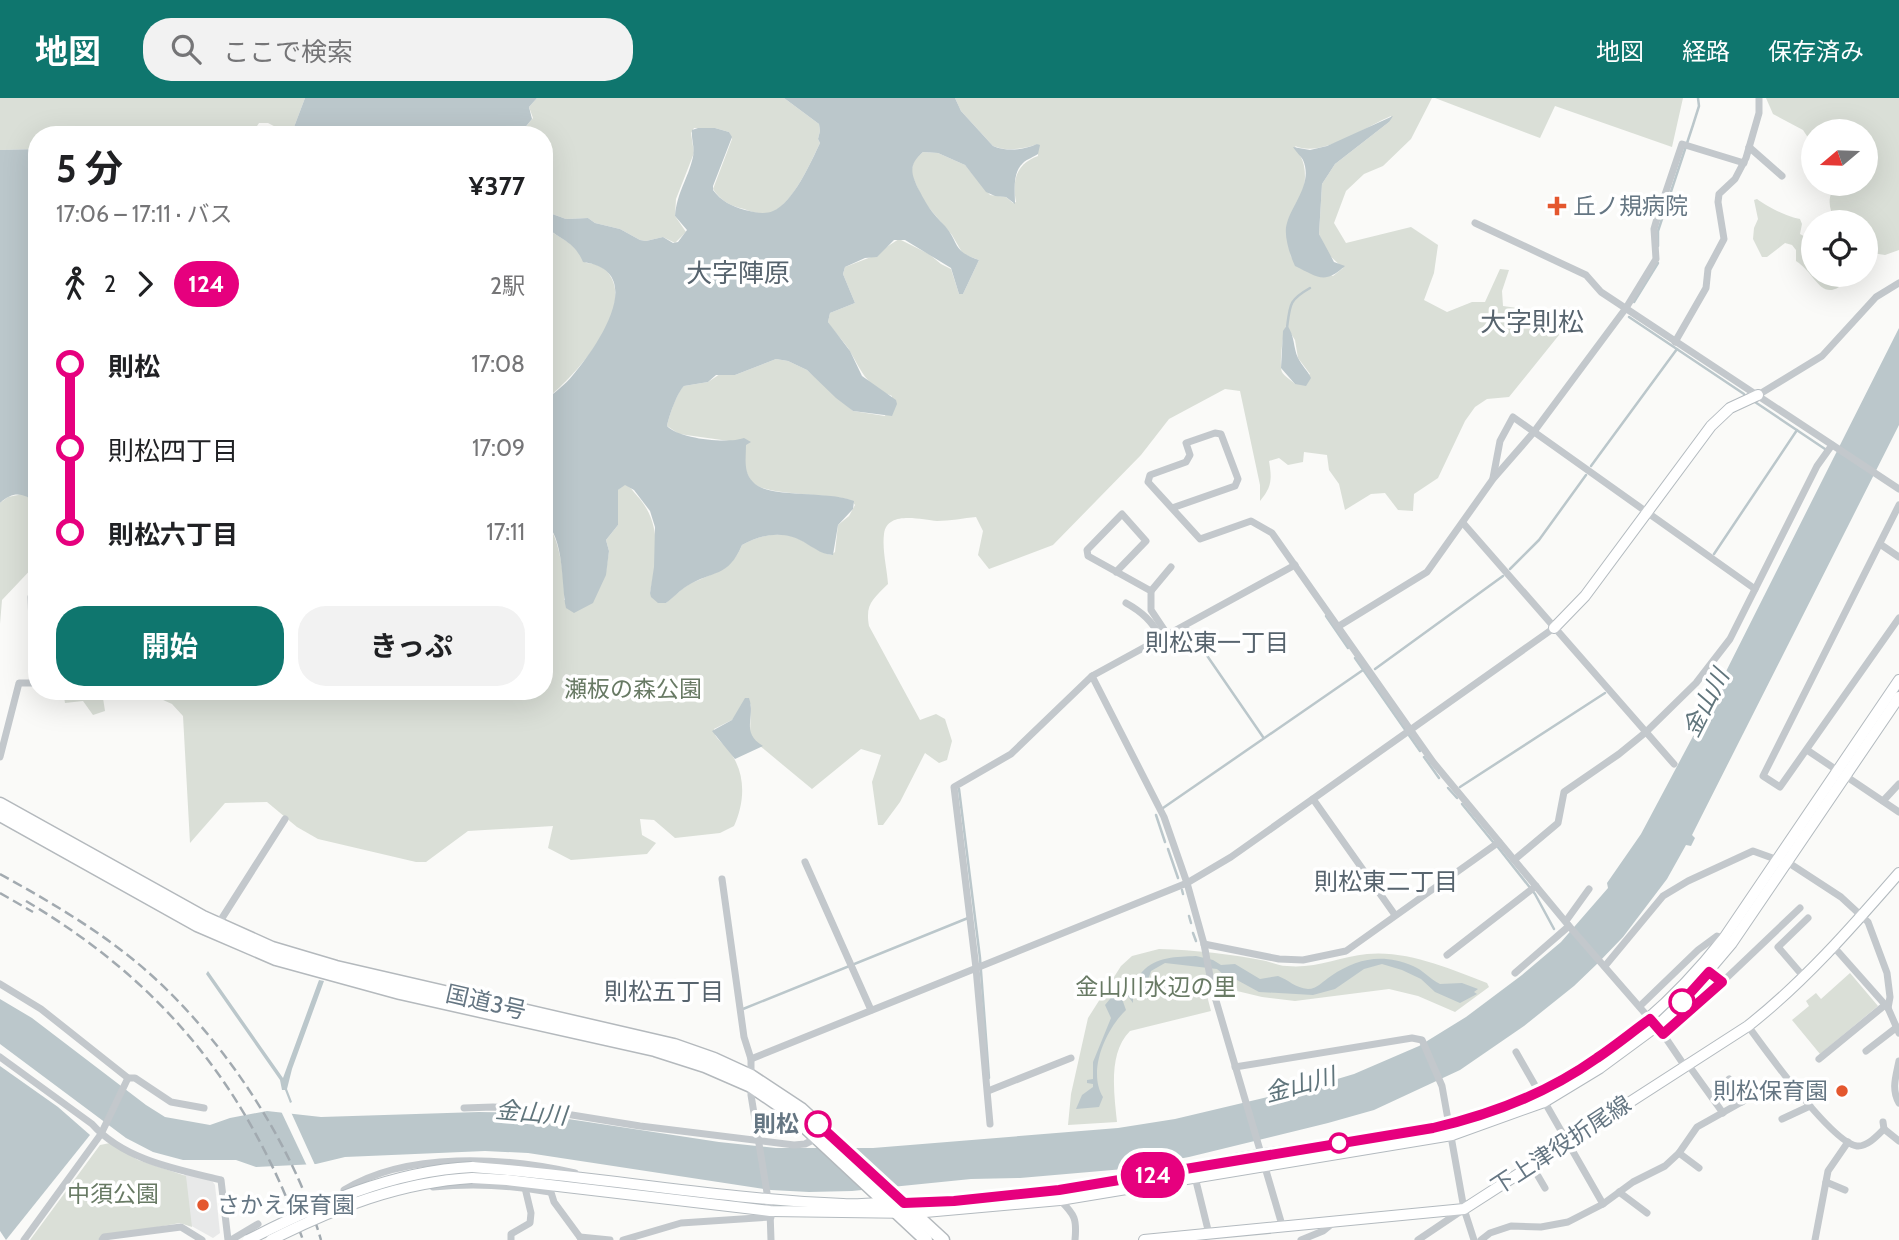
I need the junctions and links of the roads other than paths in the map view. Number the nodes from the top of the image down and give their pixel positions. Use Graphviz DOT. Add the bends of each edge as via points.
graph roads {
  1 [pos="1759,98"];
  2 [pos="1749,147"];
  3 [pos="1744,163"];
  4 [pos="1782,176"];
  5 [pos="1475,223"];
  6 [pos="1899,283"];
  7 [pos="1626,308"];
  8 [pos="1675,342"];
  9 [pos="1758,395"];
  10 [pos="1533,433"];
  11 [pos="1834,446"];
  12 [pos="1493,479"];
  13 [pos="1899,489"];
  14 [pos="1899,505"];
  15 [pos="1172,508"];
  16 [pos="1649,513"];
  17 [pos="1463,523"];
  18 [pos="1880,544"];
  19 [pos="1899,557"];
  20 [pos="1295,565"];
  21 [pos="1171,567"];
  22 [pos="1116,572"];
  23 [pos="1755,589"];
  24 [pos="1151,591"];
  25 [pos="1126,603"];
  26 [pos="1899,618"];
  27 [pos="1339,626"];
  28 [pos="1554,628"];
  29 [pos="1164,636"];
  30 [pos="1092,676"];
  31 [pos="1899,680"];
  32 [pos="28,683"];
  33 [pos="1899,697"];
  34 [pos="1411,730"];
  35 [pos="1646,732"];
  36 [pos="1807,750"];
  37 [pos="0,757"];
  38 [pos="1674,764"];
  39 [pos="1841,773"];
  40 [pos="1899,784"];
  41 [pos="1313,799"];
  42 [pos="1884,801"];
  43 [pos="0,804"];
  44 [pos="1899,812"];
  45 [pos="0,816"];
  46 [pos="285,819"];
  47 [pos="1499,842"];
  48 [pos="1514,860"];
  49 [pos="1782,861"];
  50 [pos="805,862"];
  51 [pos="1899,873"];
  52 [pos="722,879"];
  53 [pos="1186,883"];
  54 [pos="1536,886"];
  55 [pos="1589,889"];
  56 [pos="1800,908"];
  57 [pos="1395,915"];
  58 [pos="1862,915"];
  59 [pos="1808,918"];
  60 [pos="1568,925"];
  61 [pos="216,928"];
  62 [pos="1724,938"];
  63 [pos="1204,944"];
  64 [pos="1833,946"];
  65 [pos="1447,955"];
  66 [pos="1604,965"];
  67 [pos="976,968"];
  68 [pos="1709,972"];
  69 [pos="1515,973"];
  70 [pos="1803,976"];
  71 [pos="1722,982"];
  72 [pos="0,984"];
  73 [pos="1640,1006"];
  74 [pos="1887,1007"];
  75 [pos="871,1010"];
  76 [pos="1657,1026"];
  77 [pos="1748,1026"];
  78 [pos="1898,1030"];
  79 [pos="1866,1051"];
  80 [pos="1516,1052"];
  81 [pos="0,1057"];
  82 [pos="1071,1058"];
  83 [pos="751,1059"];
  84 [pos="1819,1059"];
  85 [pos="1899,1061"];
  86 [pos="1686,1064"];
  87 [pos="1235,1067"];
  88 [pos="128,1078"];
  89 [pos="1729,1079"];
  90 [pos="751,1081"];
  91 [pos="1789,1082"];
  92 [pos="988,1091"];
  93 [pos="1538,1091"];
  94 [pos="1544,1102"];
  95 [pos="1742,1102"];
  96 [pos="1899,1103"];
  97 [pos="1810,1106"];
  98 [pos="204,1108"];
  99 [pos="464,1108"];
  100 [pos="1723,1112"];
  101 [pos="1782,1119"];
  102 [pos="990,1124"];
  103 [pos="1451,1129"];
  104 [pos="101,1134"];
  105 [pos="819,1139"];
  106 [pos="757,1140"];
  107 [pos="1567,1140"];
  108 [pos="1899,1141"];
  109 [pos="1848,1142"];
  110 [pos="1679,1153"];
  111 [pos="1260,1155"];
  112 [pos="1531,1164"];
  113 [pos="1264,1166"];
  114 [pos="1699,1168"];
  115 [pos="472,1172"];
  116 [pos="1195,1177"];
  117 [pos="602,1179"];
  118 [pos="1826,1182"];
  119 [pos="525,1188"];
  120 [pos="1545,1188"];
  121 [pos="550,1189"];
  122 [pos="1845,1190"];
  123 [pos="1619,1192"];
  124 [pos="887,1196"];
  125 [pos="767,1200"];
  126 [pos="1060,1200"];
  127 [pos="1603,1204"];
  128 [pos="901,1208"];
  129 [pos="1464,1209"];
  130 [pos="914,1213"];
  131 [pos="1647,1213"];
  132 [pos="770,1214"];
  133 [pos="1335,1222"];
  134 [pos="258,1224"];
  135 [pos="1282,1225"];
  136 [pos="1209,1234"];
  137 [pos="581,1239"];
  138 [pos="24,1240"];
  139 [pos="102,1240"];
  140 [pos="202,1240"];
  141 [pos="229,1240"];
  142 [pos="248,1240"];
  143 [pos="271,1240"];
  144 [pos="511,1240"];
  145 [pos="610,1240"];
  146 [pos="623,1240"];
  147 [pos="771,1240"];
  148 [pos="926,1240"];
  149 [pos="943,1240"];
  150 [pos="1075,1240"];
  151 [pos="1144,1240"];
  152 [pos="1301,1240"];
  153 [pos="1419,1240"];
  154 [pos="1474,1240"];
  155 [pos="1481,1240"];
  156 [pos="1815,1240"];
  1 -- 2 [label="street"];
  2 -- 3 [label="street"];
  2 -- 4 [label="street"];
  3 -- 7 [label="street" via="1685,145 1654,229 1656,259"];
  3 -- 8 [label="street" via="1720,194 1724,239 1708,268 1706,288"];
  5 -- 7 [label="street" via="1586,275 1601,292"];
  6 -- 9 [label="street" via="1876,297 1822,356"];
  7 -- 8 [label="street"];
  7 -- 10 [label="street"];
  8 -- 9 [label="street"];
  9 -- 11 [label="street"];
  9 -- 16 [label="street" via="1730,408 1711,426"];
  10 -- 12 [label="street"];
  10 -- 12 [label="street" via="1513,417 1500,441"];
  10 -- 16 [label="street"];
  11 -- 13 [label="street"];
  11 -- 23 [label="street" via="1817,466"];
  12 -- 17 [label="street"];
  14 -- 18 [label="street"];
  15 -- 15 [label="street" via="1147,482 1150,475 1186,462 1190,455 1186,443 1221,434 1238,479 1235,486"];
  15 -- 20 [label="street" via="1200,539 1251,521 1272,533"];
  16 -- 23 [label="street"];
  16 -- 28 [label="street" via="1585,596"];
  17 -- 27 [label="street" via="1427,572"];
  17 -- 28 [label="street"];
  18 -- 19 [label="street"];
  18 -- 36 [label="street" via="1763,776 1780,787"];
  20 -- 27 [label="street"];
  20 -- 29 [label="street"];
  21 -- 24 [label="street"];
  22 -- 22 [label="street" via="1088,556 1087,550 1122,514 1146,541"];
  22 -- 24 [label="street"];
  23 -- 35 [label="street" via="1730,639 1696,683"];
  24 -- 29 [label="street" via="1151,610"];
  25 -- 29 [label="street"];
  26 -- 36 [label="street"];
  27 -- 34 [label="street"];
  28 -- 34 [label="street"];
  28 -- 35 [label="street"];
  29 -- 30 [label="street"];
  30 -- 53 [label="street" via="1164,817"];
  30 -- 67 [label="street" via="1011,754 954,787"];
  31 -- 39 [label="street"];
  32 -- 37 [label="street" via="19,683"];
  33 -- 39 [label="street"];
  34 -- 41 [label="street"];
  34 -- 47 [label="street"];
  35 -- 38 [label="street"];
  35 -- 48 [label="street" via="1564,792 1558,823"];
  36 -- 39 [label="street"];
  39 -- 42 [label="street"];
  39 -- 49 [label="street"];
  40 -- 42 [label="street"];
  41 -- 53 [label="street"];
  41 -- 57 [label="street"];
  42 -- 44 [label="street"];
  43 -- 61 [label="highway, 国道3号"];
  45 -- 61 [label="highway, 国道3号" via="153,902"];
  46 -- 61 [label="street"];
  47 -- 48 [label="street"];
  47 -- 57 [label="street"];
  48 -- 54 [label="street"];
  49 -- 58 [label="street"];
  49 -- 62 [label="street"];
  49 -- 66 [label="street" via="1753,851 1662,896"];
  49 -- 68 [label="street"];
  50 -- 75 [label="street"];
  51 -- 58 [label="street, 下上津役折尾線"];
  52 -- 83 [label="street"];
  53 -- 63 [label="street"];
  53 -- 67 [label="street"];
  54 -- 60 [label="street"];
  54 -- 65 [label="street"];
  55 -- 60 [label="street"];
  56 -- 71 [label="street"];
  57 -- 63 [label="street" via="1346,951 1303,960"];
  58 -- 64 [label="street, 下上津役折尾線"];
  58 -- 74 [label="street" via="1875,935 1887,973"];
  59 -- 70 [label="street" via="1778,947"];
  60 -- 66 [label="street"];
  60 -- 69 [label="street"];
  61 -- 90 [label="highway, 国道3号" via="265,955 329,975 656,1050"];
  62 -- 73 [label="street" via="1717,936 1698,950"];
  62 -- 76 [label="street"];
  63 -- 87 [label="street"];
  64 -- 70 [label="street, 下上津役折尾線"];
  64 -- 74 [label="street"];
  66 -- 73 [label="street"];
  67 -- 75 [label="street"];
  67 -- 92 [label="street"];
  68 -- 71 [label="street"];
  68 -- 76 [label="street"];
  70 -- 77 [label="street, 下上津役折尾線"];
  71 -- 76 [label="street"];
  72 -- 88 [label="street" via="41,1009"];
  73 -- 76 [label="street"];
  74 -- 78 [label="street"];
  74 -- 84 [label="street"];
  75 -- 83 [label="street"];
  76 -- 86 [label="street"];
  76 -- 93 [label="street"];
  76 -- 94 [label="street"];
  77 -- 86 [label="street, 下上津役折尾線"];
  77 -- 91 [label="street"];
  78 -- 79 [label="street"];
  80 -- 93 [label="street"];
  81 -- 104 [label="street"];
  82 -- 92 [label="street"];
  83 -- 90 [label="street"];
  85 -- 96 [label="street" via="1894,1095"];
  86 -- 100 [label="street"];
  86 -- 107 [label="street, 下上津役折尾線"];
  87 -- 103 [label="street" via="1412,1038 1423,1042 1442,1086"];
  87 -- 111 [label="street"];
  88 -- 98 [label="street" via="171,1102"];
  88 -- 104 [label="street"];
  89 -- 95 [label="street"];
  90 -- 105 [label="highway, 国道3号"];
  90 -- 106 [label="street"];
  90 -- 124 [label="highway, 国道3号" via="801,1109"];
  91 -- 95 [label="street" via="1772,1085"];
  91 -- 97 [label="street"];
  92 -- 102 [label="street"];
  93 -- 94 [label="street"];
  93 -- 103 [label="street"];
  94 -- 103 [label="street"];
  94 -- 107 [label="street"];
  95 -- 100 [label="street"];
  97 -- 101 [label="street"];
  97 -- 109 [label="street"];
  99 -- 106 [label="street" via="541,1110"];
  100 -- 110 [label="street" via="1697,1127"];
  103 -- 111 [label="street"];
  103 -- 113 [label="street"];
  103 -- 129 [label="street"];
  104 -- 138 [label="street"];
  104 -- 141 [label="street" via="138,1157 221,1180"];
  105 -- 106 [label="street" via="805,1144"];
  105 -- 124 [label="highway, 国道3号" via="874,1191"];
  106 -- 125 [label="street"];
  107 -- 112 [label="street, 下上津役折尾線"];
  107 -- 127 [label="street"];
  108 -- 109 [label="street" via="1884,1126 1864,1145"];
  109 -- 118 [label="street" via="1828,1171"];
  110 -- 114 [label="street"];
  110 -- 123 [label="street"];
  111 -- 113 [label="street"];
  111 -- 128 [label="street" via="1059,1190"];
  112 -- 120 [label="street"];
  112 -- 129 [label="street, 下上津役折尾線"];
  113 -- 116 [label="street"];
  113 -- 135 [label="street"];
  115 -- 117 [label="street"];
  115 -- 121 [label="street"];
  115 -- 142 [label="street, bridge" via="429,1171 368,1186"];
  115 -- 143 [label="street, bridge" via="373,1196"];
  116 -- 126 [label="street"];
  116 -- 136 [label="street"];
  117 -- 119 [label="street" via="546,1166 446,1162 374,1175 344,1190 347,1205 400,1191 463,1184"];
  117 -- 125 [label="street"];
  118 -- 122 [label="street"];
  118 -- 156 [label="street"];
  119 -- 121 [label="street"];
  119 -- 144 [label="street" via="530,1223 512,1234"];
  121 -- 132 [label="street"];
  121 -- 137 [label="street"];
  123 -- 127 [label="street"];
  123 -- 131 [label="street"];
  124 -- 125 [label="street" via="848,1204"];
  124 -- 128 [label="highway, 国道3号"];
  125 -- 132 [label="street"];
  126 -- 130 [label="street"];
  126 -- 150 [label="street" via="1073,1213"];
  127 -- 155 [label="street" via="1568,1222 1511,1226"];
  128 -- 130 [label="highway, 国道3号"];
  128 -- 132 [label="street"];
  128 -- 148 [label="highway, 国道3号"];
  129 -- 133 [label="street, 下上津役折尾線"];
  129 -- 153 [label="street"];
  129 -- 154 [label="street"];
  130 -- 149 [label="highway, 国道3号"];
  132 -- 146 [label="street" via="681,1223"];
  132 -- 147 [label="street"];
  133 -- 135 [label="street, 下上津役折尾線"];
  133 -- 152 [label="street"];
  134 -- 141 [label="street"];
  135 -- 136 [label="street, 下上津役折尾線"];
  136 -- 151 [label="street, 下上津役折尾線"];
  137 -- 145 [label="street"];
  139 -- 140 [label="street" via="181,1227"];
}
